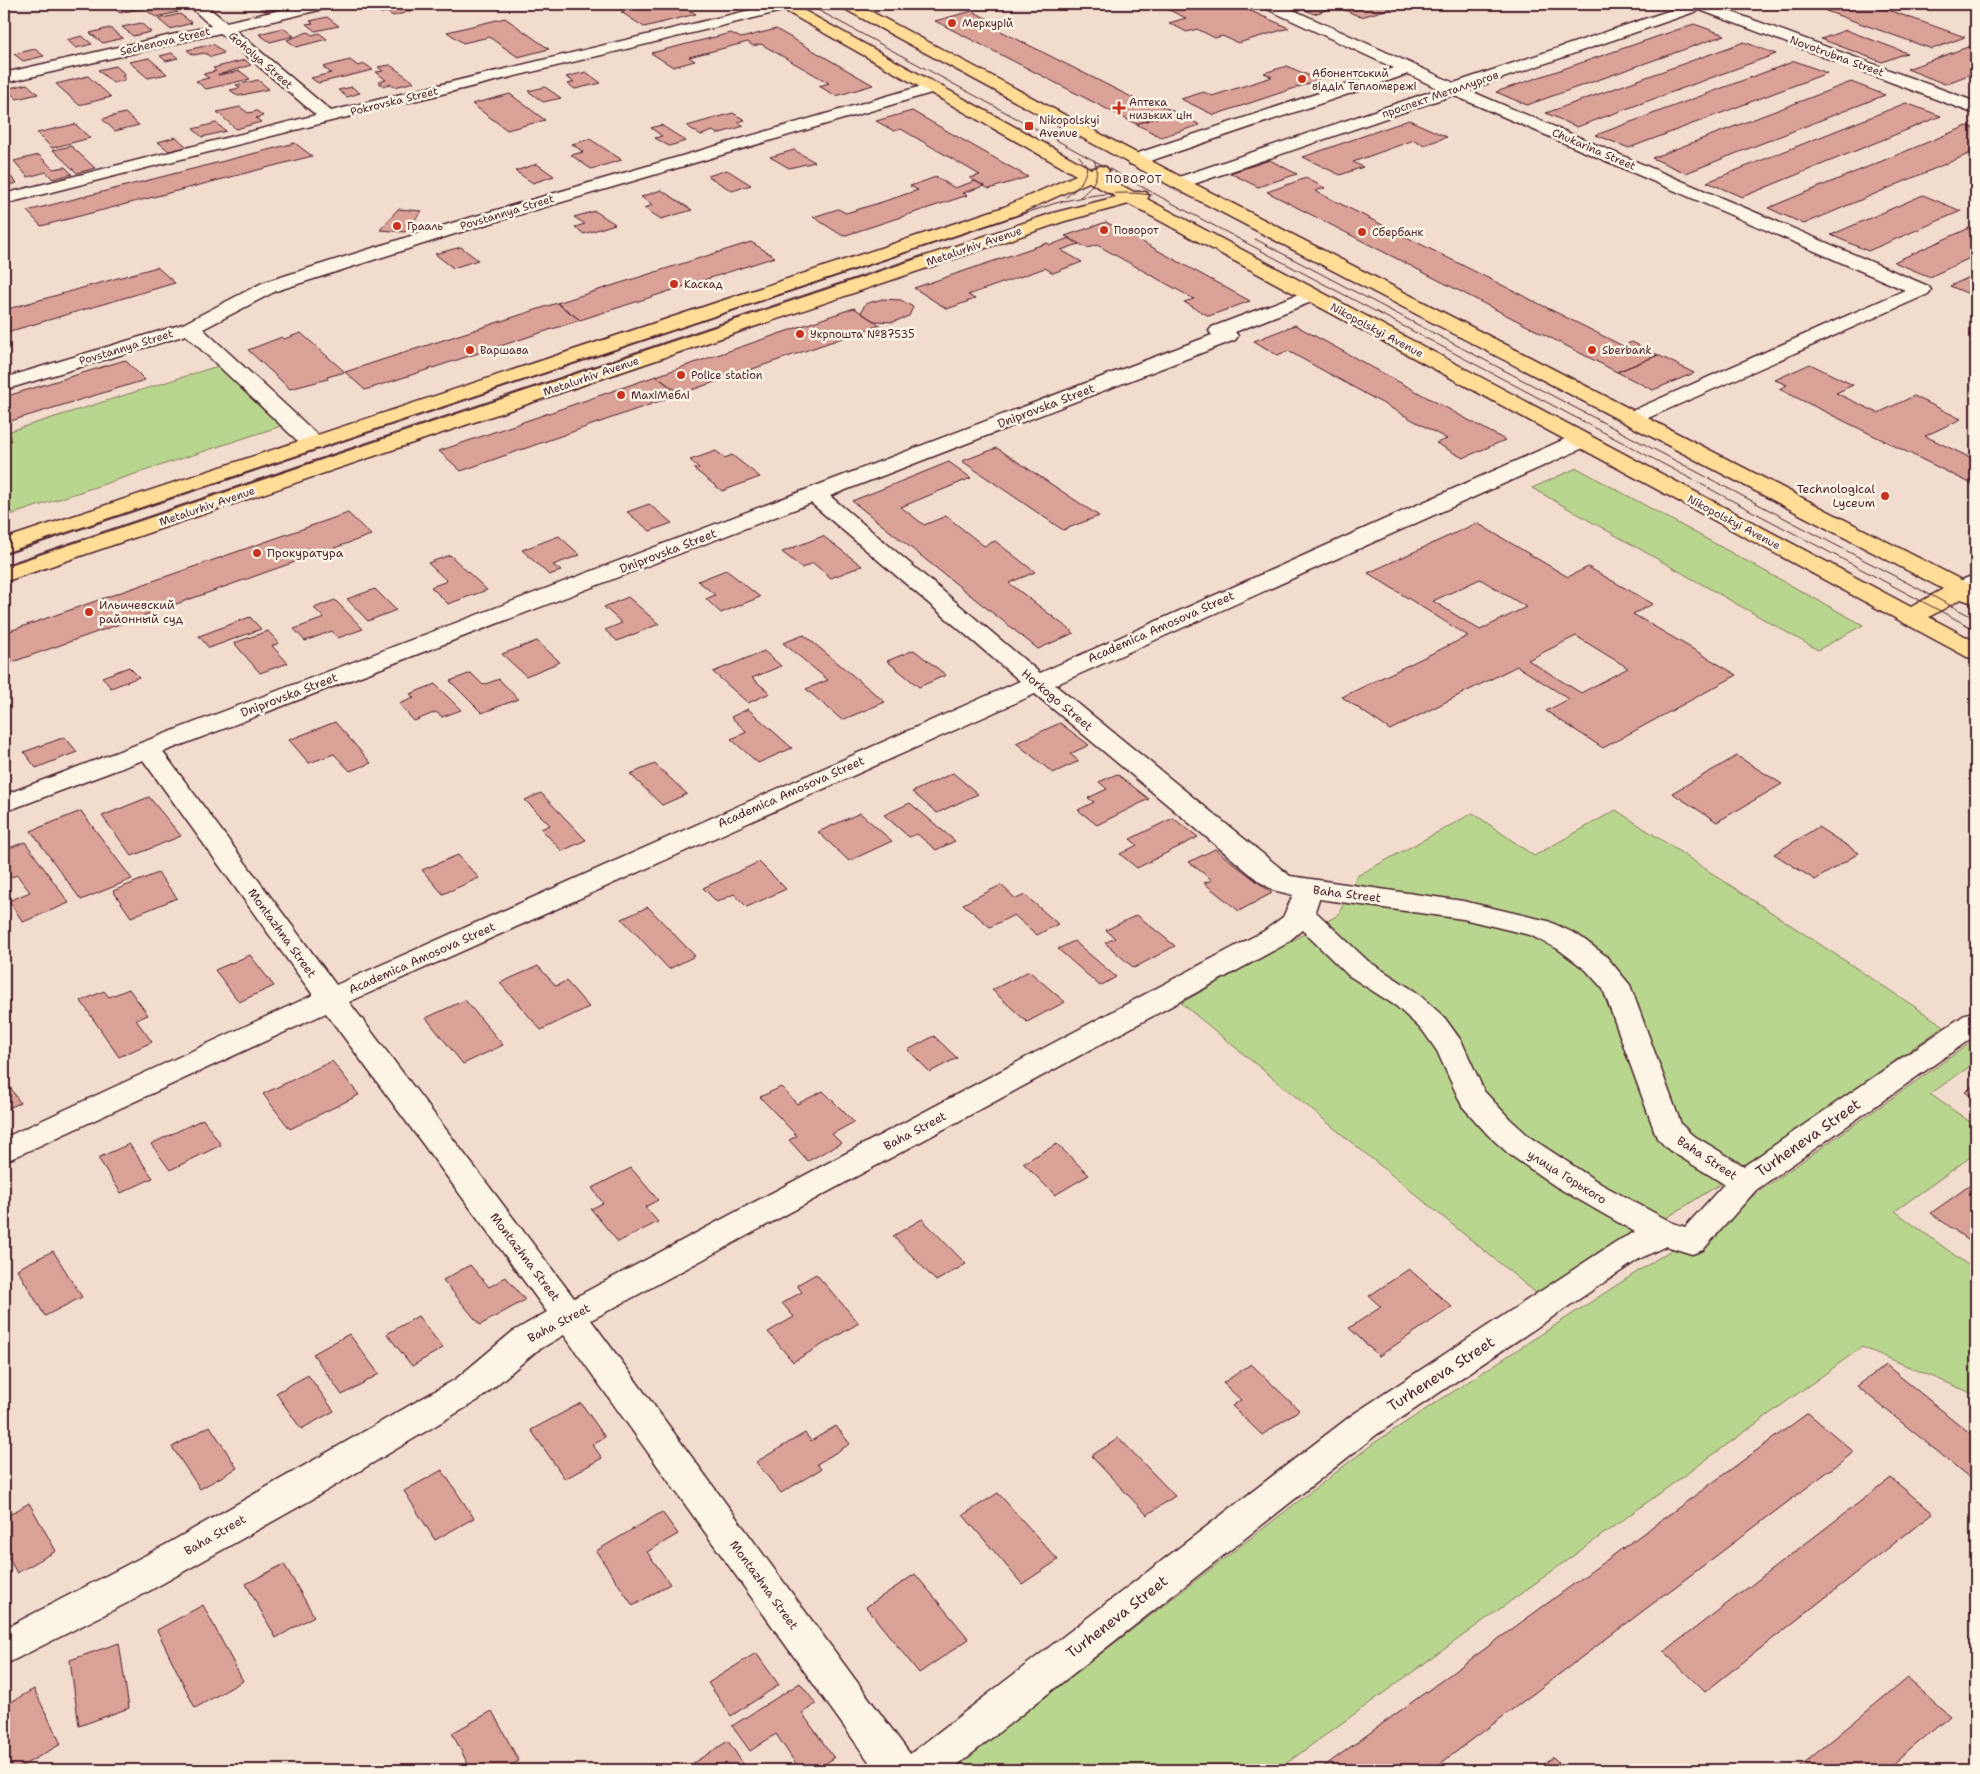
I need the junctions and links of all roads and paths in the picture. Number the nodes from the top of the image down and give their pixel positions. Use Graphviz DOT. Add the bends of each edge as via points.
graph roads {
  1 [pos="195,4"];
  2 [pos="327,4"];
  3 [pos="846,4"];
  4 [pos="1268,4"];
  5 [pos="1698,4"];
  6 [pos="783,5"];
  7 [pos="223,28"];
  8 [pos="1408,69"];
  9 [pos="4,78"];
  10 [pos="932,88"];
  11 [pos="1453,89"];
  12 [pos="1976,108"];
  13 [pos="328,117"];
  14 [pos="1135,160"];
  15 [pos="1089,175"];
  16 [pos="1179,183"];
  17 [pos="4,199"];
  18 [pos="1133,199"];
  19 [pos="1312,296"];
  20 [pos="190,328"];
  21 [pos="4,384"];
  22 [pos="1632,418"];
  23 [pos="1582,440"];
  24 [pos="313,443"];
  25 [pos="334,463"];
  26 [pos="815,495"];
  27 [pos="4,546"];
  28 [pos="4,575"];
  29 [pos="1971,589"];
  30 [pos="1911,617"];
  31 [pos="1976,652"];
  32 [pos="1036,682"];
  33 [pos="147,748"];
  34 [pos="4,804"];
  35 [pos="1304,901"];
  36 [pos="331,999"];
  37 [pos="1976,1021"];
  38 [pos="4,1151"];
  39 [pos="1745,1182"];
  40 [pos="1664,1233"];
  41 [pos="570,1317"];
  42 [pos="4,1648"];
  43 [pos="898,1769"];
  1 -- 7 [label="street, Goholya Street"];
  2 -- 7 [label="street, Sechenova Street"];
  3 -- 14 [label="main road"];
  4 -- 8 [label="street, Chukarina Street"];
  5 -- 11 [label="street, проспект Металлургов"];
  5 -- 12 [label="street, Novotrubna Street"];
  6 -- 10 [label="main road, Nikopolskyi Avenue"];
  6 -- 13 [label="street, Pokrovska Street"];
  7 -- 9 [label="street, Sechenova Street"];
  7 -- 13 [label="street, Goholya Street"];
  8 -- 11 [label="street, Chukarina Street"];
  8 -- 14 [label="street"];
  10 -- 15 [label="main road, Nikopolskyi Avenue"];
  10 -- 20 [label="street, Povstannya Street" via="458,227 269,287"];
  11 -- 16 [label="street, проспект Металлургов"];
  11 -- 22 [label="street, Chukarina Street" via="1921,290"];
  13 -- 17 [label="street, Pokrovska Street"];
  14 -- 15 [label="main road, Metalurhiv Avenue"];
  14 -- 16 [label="main road"];
  15 -- 18 [label="main road, Nikopolskyi Avenue"];
  15 -- 24 [label="main road, Metalurhiv Avenue" via="1010,211"];
  16 -- 18 [label="main road, Metalurhiv Avenue"];
  16 -- 22 [label="main road"];
  18 -- 19 [label="main road, Nikopolskyi Avenue"];
  18 -- 25 [label="main road, Metalurhiv Avenue" via="1059,217"];
  19 -- 23 [label="main road, Nikopolskyi Avenue"];
  19 -- 26 [label="street, Dniprovska Street" via="1219,331 1228,336"];
  20 -- 21 [label="street, Povstannya Street"];
  20 -- 24 [label="street"];
  22 -- 29 [label="main road"];
  23 -- 30 [label="main road, Nikopolskyi Avenue"];
  23 -- 32 [label="street, Academica Amosova Street"];
  24 -- 25 [label="main road"];
  24 -- 27 [label="main road, Metalurhiv Avenue"];
  25 -- 28 [label="main road, Metalurhiv Avenue"];
  26 -- 32 [label="street, Horkogo Street"];
  26 -- 33 [label="street, Dniprovska Street"];
  29 -- 30 [label="main road"];
  30 -- 31 [label="main road, Nikopolskyi Avenue"];
  32 -- 35 [label="street, Horkogo Street"];
  32 -- 36 [label="street, Academica Amosova Street"];
  33 -- 34 [label="street, Dniprovska Street"];
  33 -- 36 [label="street, Montazhna Street"];
  35 -- 39 [label="street, Baha Street" via="1463,910 1538,928 1568,942 1596,963 1616,985 1668,1130 1680,1142"];
  35 -- 40 [label="street, улица Горького" via="1319,928 1367,976 1406,999 1442,1034 1461,1078 1479,1107 1522,1148 1571,1182"];
  35 -- 41 [label="street, Baha Street" via="1290,929"];
  36 -- 38 [label="street, Academica Amosova Street"];
  36 -- 41 [label="street, Montazhna Street"];
  37 -- 39 [label="street, Turheneva Street"];
  39 -- 40 [label="street, Turheneva Street" via="1692,1241"];
  40 -- 43 [label="street, Turheneva Street" via="1628,1250 1364,1425"];
  41 -- 42 [label="street, Baha Street" via="512,1349 468,1389 139,1579"];
  41 -- 43 [label="street, Montazhna Street"];
}
